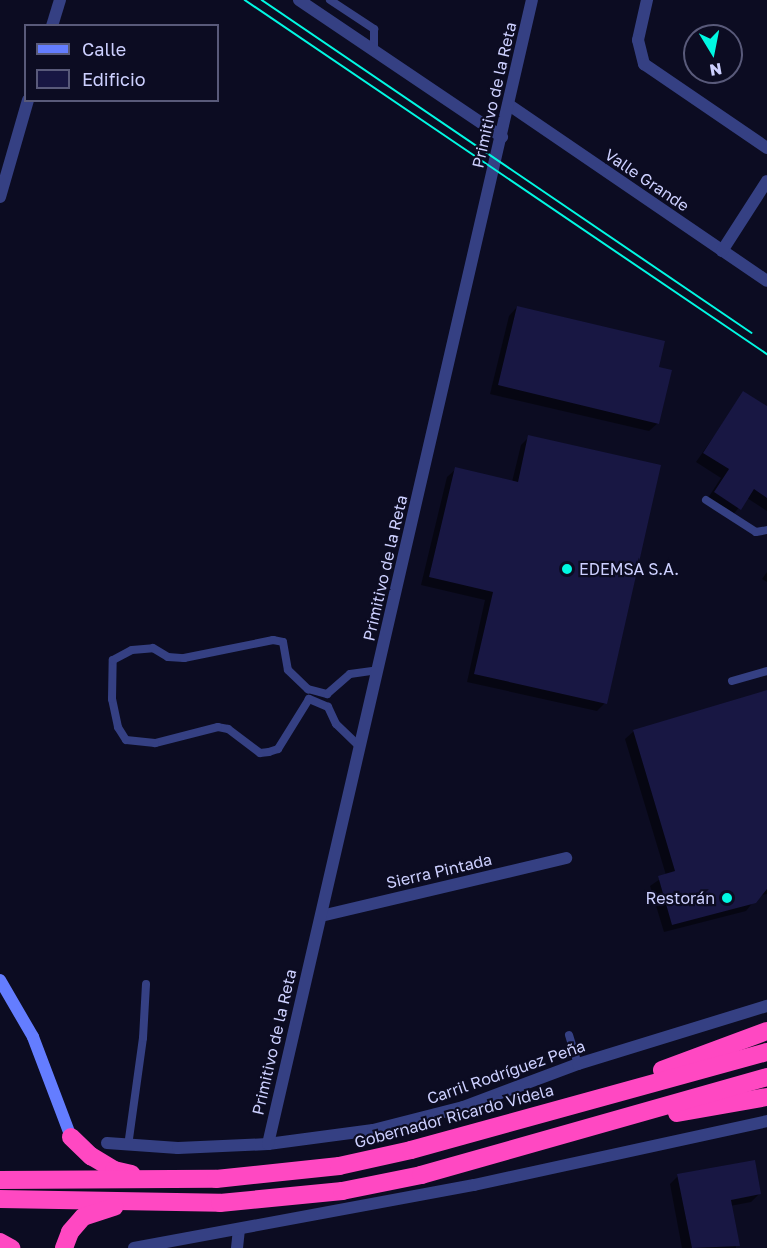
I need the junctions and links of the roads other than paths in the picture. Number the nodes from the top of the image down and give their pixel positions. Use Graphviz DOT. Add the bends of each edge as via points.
graph roads {
  1 [pos="60,0"];
  2 [pos="299,0"];
  3 [pos="330,0"];
  4 [pos="532,0"];
  5 [pos="647,0"];
  6 [pos="53,24"];
  7 [pos="374,48"];
  8 [pos="27,102"];
  9 [pos="509,105"];
  10 [pos="502,137"];
  11 [pos="767,148"];
  12 [pos="767,181"];
  13 [pos="0,197"];
  14 [pos="722,251"];
  15 [pos="767,281"];
  16 [pos="706,500"];
  17 [pos="767,530"];
  18 [pos="378,670"];
  19 [pos="767,671"];
  20 [pos="732,681"];
  21 [pos="360,747"];
  22 [pos="566,858"];
  23 [pos="321,916"];
  24 [pos="0,980"];
  25 [pos="146,984"];
  26 [pos="767,1006"];
  27 [pos="767,1030"];
  28 [pos="569,1035"];
  29 [pos="767,1052"];
  30 [pos="578,1064"];
  31 [pos="767,1077"];
  32 [pos="767,1097"];
  33 [pos="585,1101"];
  34 [pos="767,1121"];
  35 [pos="592,1127"];
  36 [pos="71,1137"];
  37 [pos="107,1143"];
  38 [pos="268,1144"];
  39 [pos="128,1146"];
  40 [pos="0,1180"];
  41 [pos="157,1180"];
  42 [pos="0,1198"];
  43 [pos="155,1202"];
  44 [pos="239,1229"];
  45 [pos="0,1242"];
  46 [pos="142,1247"];
  47 [pos="11,1248"];
  48 [pos="64,1248"];
  49 [pos="237,1248"];
  1 -- 6 [label="street"];
  2 -- 7 [label="street"];
  3 -- 7 [label="lane" via="374,29"];
  4 -- 9 [label="street, Primitivo de la Reta"];
  5 -- 11 [label="street" via="638,40 644,64"];
  7 -- 10 [label="street"];
  8 -- 13 [label="street"];
  9 -- 10 [label="street, Primitivo de la Reta"];
  9 -- 14 [label="street, Valle Grande"];
  10 -- 18 [label="street, Primitivo de la Reta"];
  12 -- 14 [label="street"];
  14 -- 15 [label="street, Valle Grande"];
  16 -- 17 [label="lane" via="756,532"];
  18 -- 21 [label="street, Primitivo de la Reta"];
  18 -- 21 [label="lane" via="350,674 327,694 308,689 288,670 283,642 273,640 184,658 168,657 153,648 132,650 113,660 112,699 118,727 126,740 155,742 218,727 228,729 260,753 269,752 278,749 309,699 328,707 336,724"];
  19 -- 20 [label="lane"];
  21 -- 23 [label="street, Primitivo de la Reta"];
  22 -- 23 [label="street, Sierra Pintada"];
  23 -- 38 [label="street, Primitivo de la Reta"];
  24 -- 36 [label="main road" via="33,1037"];
  25 -- 39 [label="lane"];
  26 -- 30 [label="street, Carril Rodríguez Peña"];
  27 -- 33 [label="highway"];
  28 -- 30 [label="lane"];
  29 -- 33 [label="highway, Gobernador Ricardo Videla"];
  30 -- 38 [label="street, Carril Rodríguez Peña" via="463,1107 373,1130"];
  31 -- 35 [label="highway"];
  32 -- 35 [label="highway"];
  33 -- 41 [label="highway, Gobernador Ricardo Videla" via="339,1166 261,1176"];
  34 -- 44 [label="street" via="474,1185"];
  35 -- 43 [label="highway" via="421,1175 342,1191 260,1201"];
  36 -- 41 [label="highway" via="114,1170"];
  37 -- 39 [label="street, Carril Rodríguez Peña"];
  38 -- 39 [label="street, Carril Rodríguez Peña"];
  40 -- 41 [label="highway, Gobernador Ricardo Videla"];
  42 -- 43 [label="highway"];
  43 -- 48 [label="highway" via="105,1208 83,1217 70,1232"];
  44 -- 46 [label="street"];
  44 -- 49 [label="street"];
  45 -- 47 [label="highway"];
}
